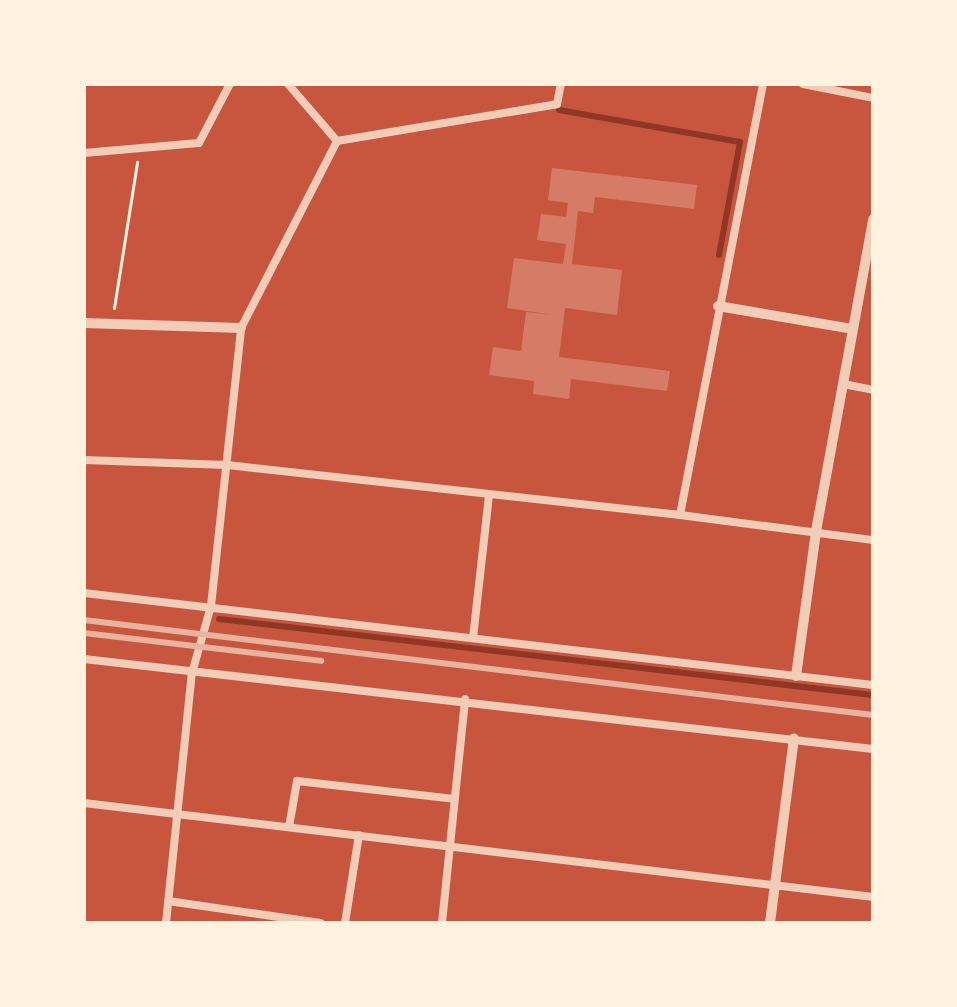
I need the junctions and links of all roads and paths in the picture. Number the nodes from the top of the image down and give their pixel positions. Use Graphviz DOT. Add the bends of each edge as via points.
graph roads {
  1 [pos="230,84"];
  2 [pos="288,84"];
  3 [pos="561,84"];
  4 [pos="763,84"];
  5 [pos="803,84"];
  6 [pos="873,98"];
  7 [pos="337,141"];
  8 [pos="140,148"];
  9 [pos="84,153"];
  10 [pos="873,219"];
  11 [pos="872,235"];
  12 [pos="718,306"];
  13 [pos="84,323"];
  14 [pos="111,324"];
  15 [pos="241,328"];
  16 [pos="852,329"];
  17 [pos="843,384"];
  18 [pos="873,390"];
  19 [pos="84,460"];
  20 [pos="227,465"];
  21 [pos="489,496"];
  22 [pos="680,515"];
  23 [pos="816,531"];
  24 [pos="873,540"];
  25 [pos="84,593"];
  26 [pos="211,606"];
  27 [pos="473,638"];
  28 [pos="84,659"];
  29 [pos="192,673"];
  30 [pos="796,676"];
  31 [pos="873,685"];
  32 [pos="465,699"];
  33 [pos="794,739"];
  34 [pos="873,749"];
  35 [pos="454,799"];
  36 [pos="84,803"];
  37 [pos="176,814"];
  38 [pos="289,827"];
  39 [pos="359,835"];
  40 [pos="450,846"];
  41 [pos="775,884"];
  42 [pos="873,897"];
  43 [pos="168,901"];
  44 [pos="166,923"];
  45 [pos="320,923"];
  46 [pos="345,923"];
  47 [pos="442,923"];
  48 [pos="770,923"];
  1 -- 8 [label="street" via="199,143"];
  2 -- 7 [label="street"];
  3 -- 7 [label="street" via="557,104"];
  4 -- 12 [label="street"];
  5 -- 6 [label="street"];
  7 -- 15 [label="street"];
  8 -- 9 [label="street"];
  8 -- 14 [label="path"];
  10 -- 11 [label="street"];
  11 -- 16 [label="street"];
  12 -- 16 [label="street"];
  12 -- 22 [label="street"];
  13 -- 14 [label="street"];
  14 -- 15 [label="street"];
  15 -- 20 [label="street"];
  16 -- 17 [label="street"];
  17 -- 18 [label="street"];
  17 -- 23 [label="street"];
  19 -- 20 [label="street"];
  20 -- 21 [label="street"];
  20 -- 26 [label="street"];
  21 -- 22 [label="street"];
  21 -- 27 [label="street"];
  22 -- 23 [label="street"];
  23 -- 24 [label="street"];
  23 -- 30 [label="street"];
  25 -- 26 [label="street"];
  26 -- 27 [label="street"];
  26 -- 29 [label="street"];
  27 -- 30 [label="street"];
  28 -- 29 [label="street"];
  29 -- 32 [label="street"];
  29 -- 37 [label="street"];
  30 -- 31 [label="street"];
  32 -- 33 [label="street"];
  32 -- 35 [label="street"];
  33 -- 34 [label="street"];
  33 -- 41 [label="street"];
  35 -- 38 [label="street" via="297,781"];
  35 -- 40 [label="street"];
  36 -- 37 [label="street"];
  37 -- 38 [label="street"];
  37 -- 43 [label="street"];
  38 -- 39 [label="street"];
  39 -- 40 [label="street"];
  39 -- 46 [label="street"];
  40 -- 41 [label="street"];
  40 -- 47 [label="street"];
  41 -- 42 [label="street"];
  41 -- 48 [label="street"];
  43 -- 44 [label="street"];
  43 -- 45 [label="street"];
}
